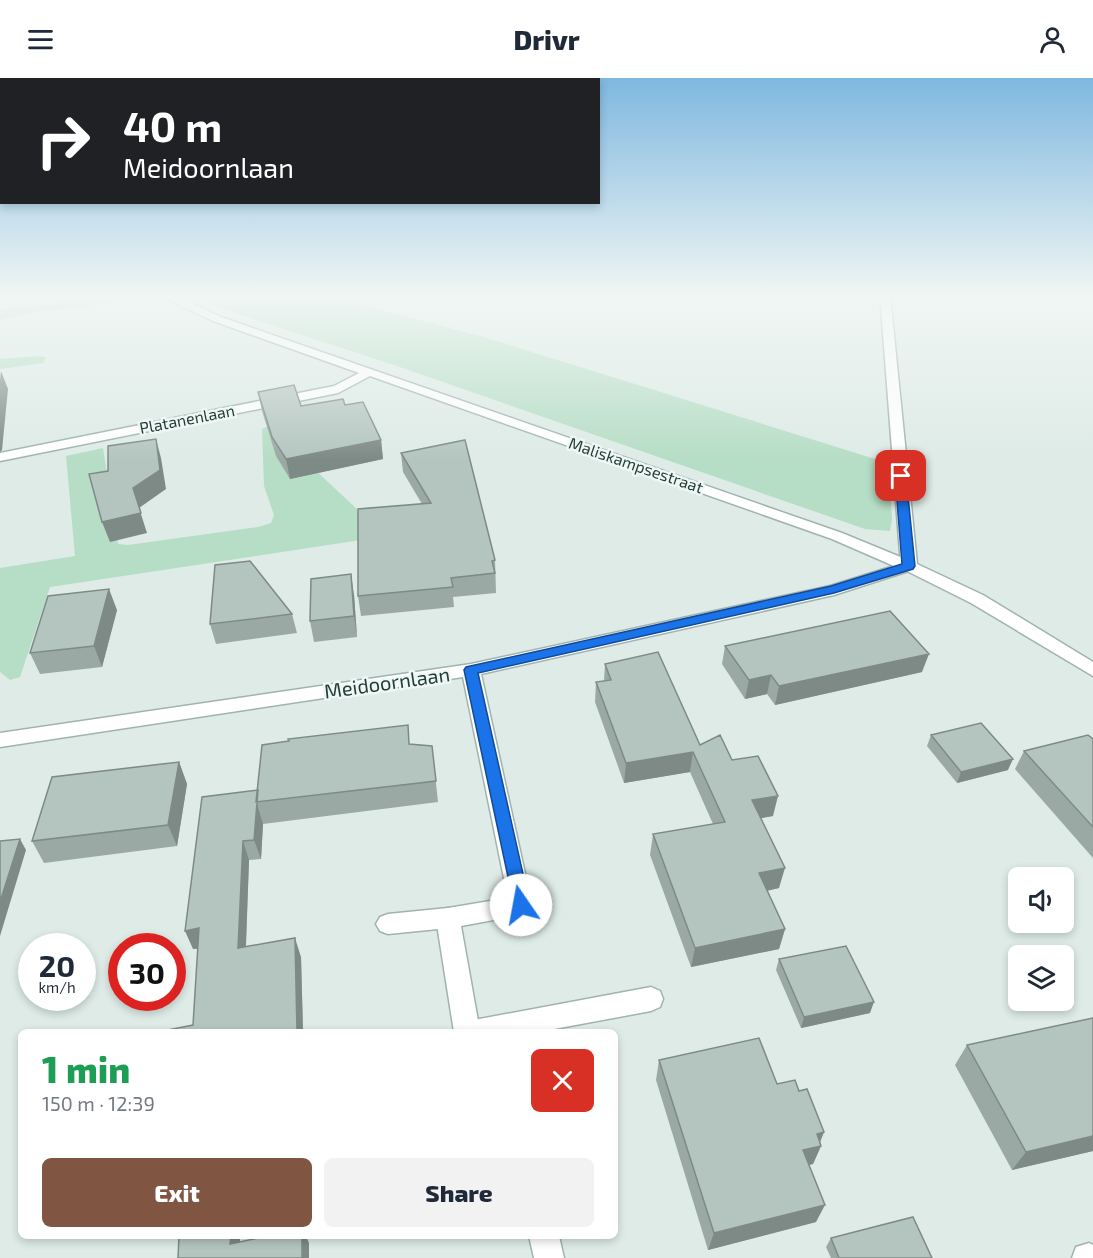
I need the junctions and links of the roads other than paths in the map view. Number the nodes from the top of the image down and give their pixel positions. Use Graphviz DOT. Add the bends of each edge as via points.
graph roads {
  1 [pos="307,350"];
  2 [pos="890,350"];
  3 [pos="371,372"];
  4 [pos="0,457"];
  5 [pos="909,566"];
  6 [pos="471,670"];
  7 [pos="1093,670"];
  8 [pos="0,740"];
  9 [pos="448,918"];
  10 [pos="388,924"];
  11 [pos="651,999"];
  12 [pos="466,1029"];
  13 [pos="490,1029"];
  14 [pos="545,1239"];
  15 [pos="549,1258"];
  1 -- 3 [label="street, Maliskampsestraat"];
  2 -- 5 [label="street"];
  3 -- 4 [label="street, Platanenlaan" via="338,389"];
  3 -- 5 [label="street, Maliskampsestraat" via="837,536"];
  5 -- 6 [label="street, Meidoornlaan" via="834,590"];
  5 -- 7 [label="street, Maliskampsestraat" via="977,599"];
  6 -- 8 [label="street, Meidoornlaan"];
  6 -- 9 [label="street" via="521,905"];
  9 -- 10 [label="street"];
  9 -- 12 [label="street"];
  11 -- 13 [label="street"];
  14 -- 15 [label="street"];
}
